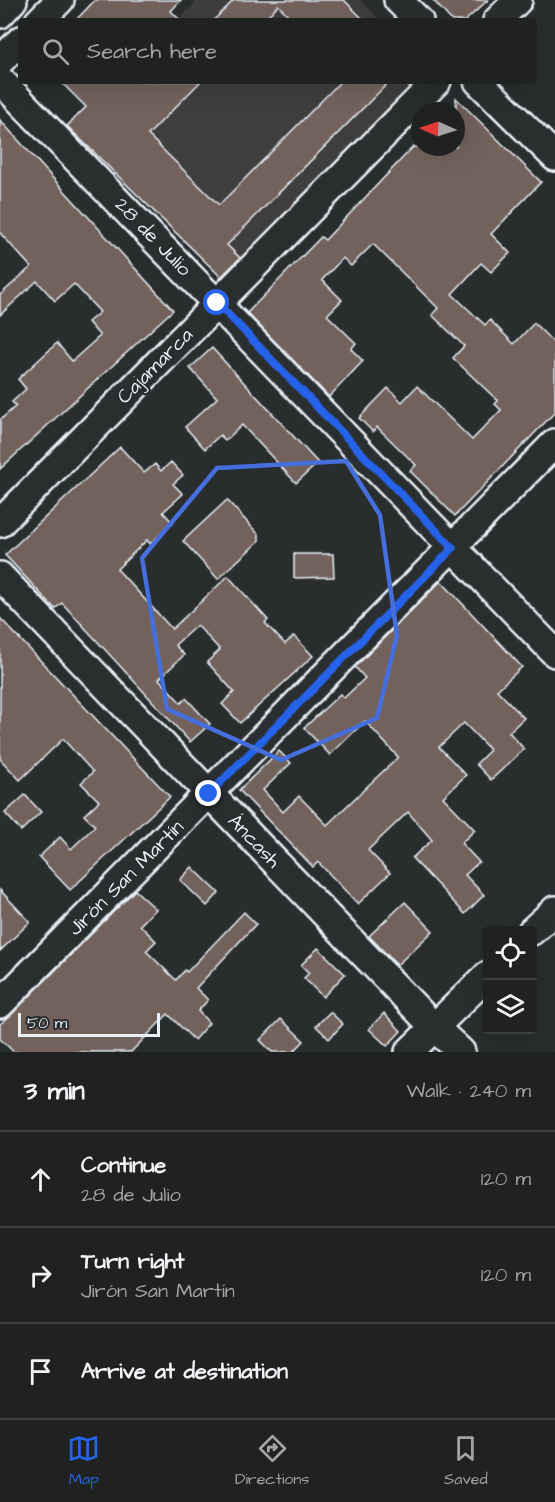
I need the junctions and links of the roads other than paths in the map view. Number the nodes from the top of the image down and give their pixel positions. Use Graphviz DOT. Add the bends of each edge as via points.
graph roads {
  1 [pos="14,0"];
  2 [pos="60,0"];
  3 [pos="398,0"];
  4 [pos="518,0"];
  5 [pos="0,14"];
  6 [pos="42,18"];
  7 [pos="416,18"];
  8 [pos="500,18"];
  9 [pos="18,43"];
  10 [pos="0,61"];
  11 [pos="0,80"];
  12 [pos="434,84"];
  13 [pos="481,84"];
  14 [pos="555,157"];
  15 [pos="217,303"];
  16 [pos="555,443"];
  17 [pos="0,523"];
  18 [pos="453,548"];
  19 [pos="0,576"];
  20 [pos="555,653"];
  21 [pos="209,794"];
  22 [pos="555,910"];
  23 [pos="537,926"];
  24 [pos="483,980"];
  25 [pos="0,1004"];
  26 [pos="434,1027"];
  27 [pos="409,1052"];
  28 [pos="461,1052"];
  1 -- 5 [label="street"];
  2 -- 6 [label="street"];
  3 -- 7 [label="street"];
  4 -- 8 [label="street"];
  9 -- 10 [label="street"];
  11 -- 15 [label="street, 28 de Julio"];
  12 -- 15 [label="street, Cajamarca"];
  13 -- 14 [label="street"];
  15 -- 17 [label="street, Cajamarca"];
  15 -- 18 [label="street, 28 de Julio"];
  16 -- 18 [label="street, Jirón San Martín"];
  18 -- 20 [label="street, 28 de Julio"];
  18 -- 21 [label="street, Jirón San Martín"];
  19 -- 21 [label="street, Áncash"];
  21 -- 25 [label="street, Jirón San Martín"];
  21 -- 26 [label="street, Áncash"];
  22 -- 23 [label="street"];
  24 -- 26 [label="street"];
  26 -- 27 [label="street"];
  26 -- 28 [label="street, Áncash"];
}
